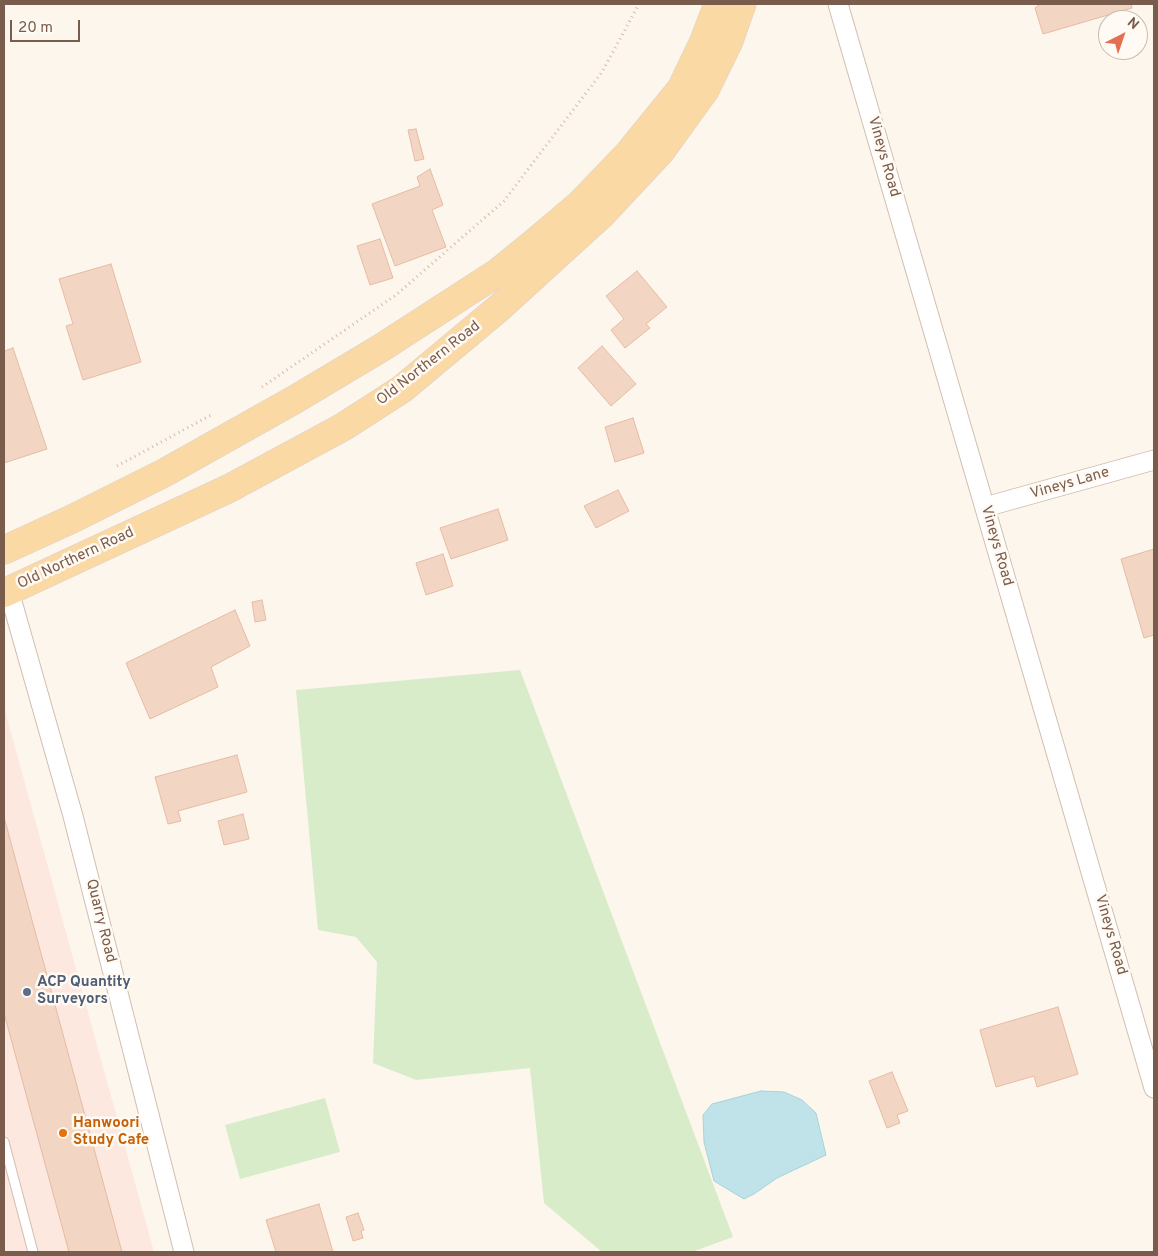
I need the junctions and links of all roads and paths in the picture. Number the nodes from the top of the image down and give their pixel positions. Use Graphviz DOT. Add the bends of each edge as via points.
graph roads {
  1 [pos="639,4"];
  2 [pos="718,4"];
  3 [pos="742,4"];
  4 [pos="838,4"];
  5 [pos="256,390"];
  6 [pos="221,410"];
  7 [pos="1154,460"];
  8 [pos="115,466"];
  9 [pos="985,508"];
  10 [pos="72,519"];
  11 [pos="4,550"];
  12 [pos="6,590"];
  13 [pos="1154,1088"];
  14 [pos="4,1142"];
  15 [pos="34,1252"];
  16 [pos="184,1252"];
  1 -- 5 [label="path" via="602,72 504,201 396,295"];
  2 -- 10 [label="main road" via="681,89 629,153 580,204 534,244 468,292 294,400 164,473"];
  3 -- 12 [label="main road, Old Northern Road" via="729,41 705,90 661,151 601,215 499,308 402,389 343,427 230,488"];
  4 -- 9 [label="street, Vineys Road"];
  6 -- 8 [label="path"];
  7 -- 9 [label="street, Vineys Lane"];
  9 -- 13 [label="street, Vineys Road"];
  10 -- 11 [label="main road"];
  10 -- 12 [label="main road" via="35,551"];
  12 -- 16 [label="street, Quarry Road" via="73,816"];
  14 -- 15 [label="lane"];
}
